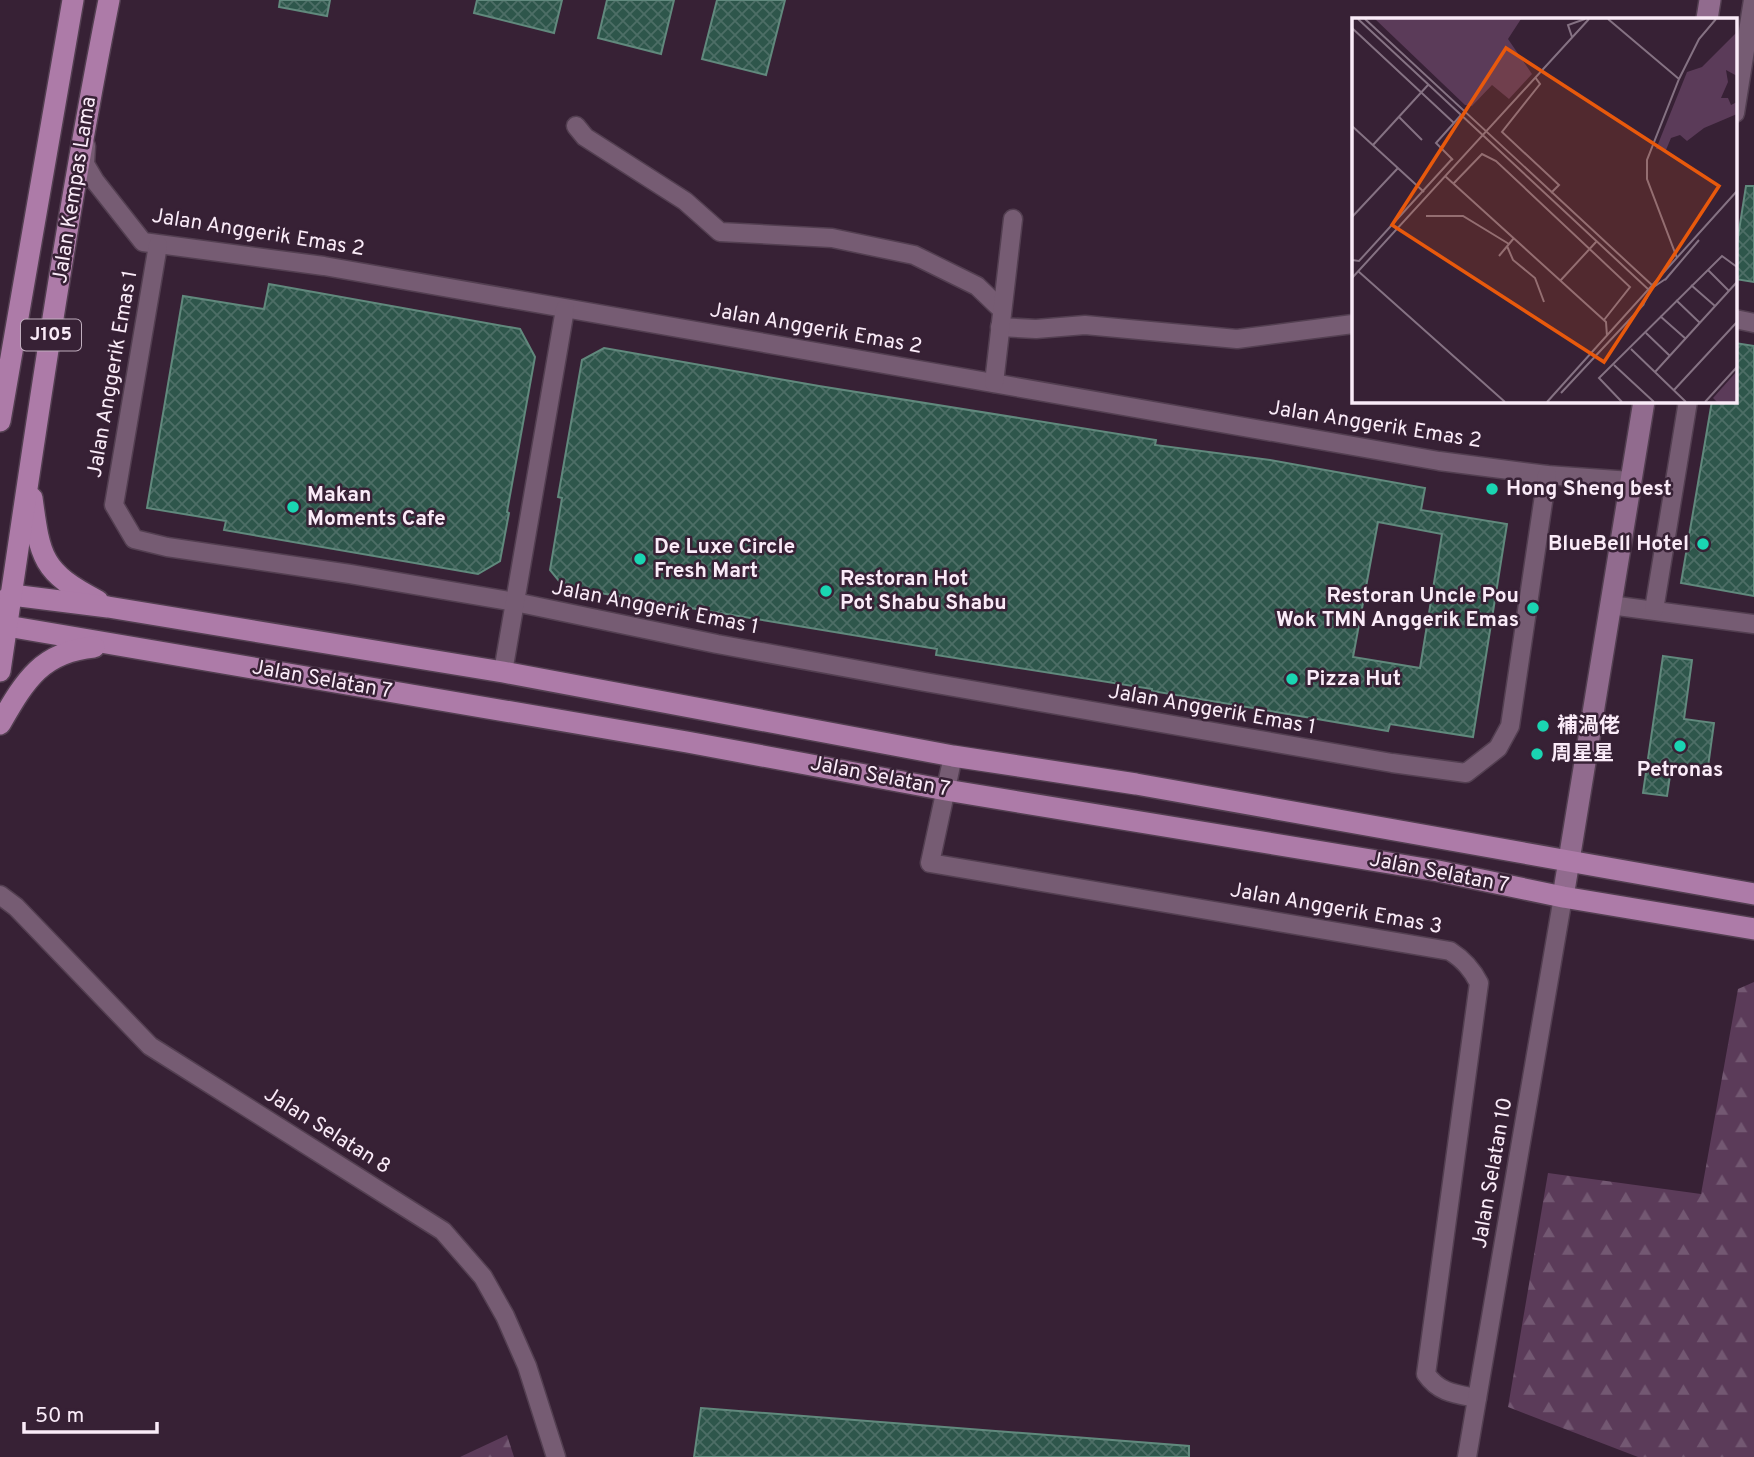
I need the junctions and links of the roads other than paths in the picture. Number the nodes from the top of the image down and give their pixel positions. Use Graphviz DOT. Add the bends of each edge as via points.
graph roads {
  1 [pos="73,0"];
  2 [pos="108,0"];
  3 [pos="1710,0"];
  4 [pos="1753,0"];
  5 [pos="1707,18"];
  6 [pos="1736,107"];
  7 [pos="87,111"];
  8 [pos="576,126"];
  9 [pos="1013,219"];
  10 [pos="159,245"];
  11 [pos="565,309"];
  12 [pos="1000,318"];
  13 [pos="1736,319"];
  14 [pos="1754,323"];
  15 [pos="1352,324"];
  16 [pos="994,383"];
  17 [pos="1644,402"];
  18 [pos="1688,402"];
  19 [pos="0,421"];
  20 [pos="29,468"];
  21 [pos="1547,475"];
  22 [pos="1631,481"];
  23 [pos="6,600"];
  24 [pos="515,603"];
  25 [pos="1610,605"];
  26 [pos="108,607"];
  27 [pos="1654,610"];
  28 [pos="3,622"];
  29 [pos="1754,624"];
  30 [pos="113,645"];
  31 [pos="0,671"];
  32 [pos="503,672"];
  33 [pos="0,724"];
  34 [pos="953,756"];
  35 [pos="946,790"];
  36 [pos="1568,861"];
  37 [pos="1754,894"];
  38 [pos="0,895"];
  39 [pos="1563,897"];
  40 [pos="1754,929"];
  41 [pos="1478,1398"];
  42 [pos="556,1457"];
  43 [pos="1467,1457"];
  1 -- 19 [label="main road, Jalan Kempas Lama / J105"];
  2 -- 7 [label="main road, Jalan Kempas Lama / J105"];
  3 -- 5 [label="street"];
  4 -- 6 [label="street"];
  7 -- 10 [label="street, Jalan Anggerik Emas 2" via="85,164 143,242"];
  7 -- 20 [label="main road, Jalan Kempas Lama / J105"];
  8 -- 12 [label="street" via="585,137 685,201 720,232 832,237 914,255 977,286"];
  9 -- 12 [label="street"];
  10 -- 11 [label="street, Jalan Anggerik Emas 2" via="324,266"];
  10 -- 24 [label="street, Jalan Anggerik Emas 1" via="114,505 134,539"];
  11 -- 16 [label="street, Jalan Anggerik Emas 2"];
  11 -- 24 [label="street"];
  12 -- 15 [label="street" via="1036,329 1085,325 1237,340"];
  12 -- 16 [label="street"];
  13 -- 14 [label="street"];
  16 -- 21 [label="street, Jalan Anggerik Emas 2" via="1439,461"];
  17 -- 22 [label="street"];
  18 -- 27 [label="street"];
  20 -- 23 [label="main road, Jalan Kempas Lama / J105"];
  20 -- 26 [label="main road" via="40,550 51,569"];
  21 -- 22 [label="street, Jalan Anggerik Emas 2"];
  21 -- 24 [label="street, Jalan Anggerik Emas 1" via="1510,726 1498,748 1466,773 1134,720"];
  22 -- 25 [label="street"];
  23 -- 26 [label="main road, Jalan Selatan 7"];
  23 -- 28 [label="main road, Jalan Kempas Lama / J105"];
  24 -- 32 [label="street"];
  25 -- 27 [label="street"];
  25 -- 36 [label="street"];
  26 -- 32 [label="main road, Jalan Selatan 7"];
  27 -- 29 [label="street"];
  28 -- 30 [label="main road, Jalan Selatan 7"];
  28 -- 31 [label="main road, Jalan Kempas Lama / J105"];
  30 -- 33 [label="main road" via="84,648 48,660 30,677"];
  30 -- 35 [label="main road, Jalan Selatan 7"];
  32 -- 34 [label="main road, Jalan Selatan 7"];
  34 -- 35 [label="street"];
  34 -- 36 [label="main road, Jalan Selatan 7"];
  35 -- 39 [label="main road, Jalan Selatan 7" via="1438,871"];
  35 -- 41 [label="street, Jalan Anggerik Emas 3" via="930,863 1450,951 1463,959 1479,983 1426,1374 1445,1392"];
  36 -- 37 [label="main road, Jalan Selatan 7"];
  36 -- 39 [label="street"];
  38 -- 42 [label="street, Jalan Selatan 8" via="150,1046 443,1231 483,1277 505,1316 527,1366"];
  39 -- 40 [label="main road, Jalan Selatan 7"];
  39 -- 41 [label="street, Jalan Selatan 10"];
  41 -- 43 [label="street, Jalan Selatan 10"];
}
